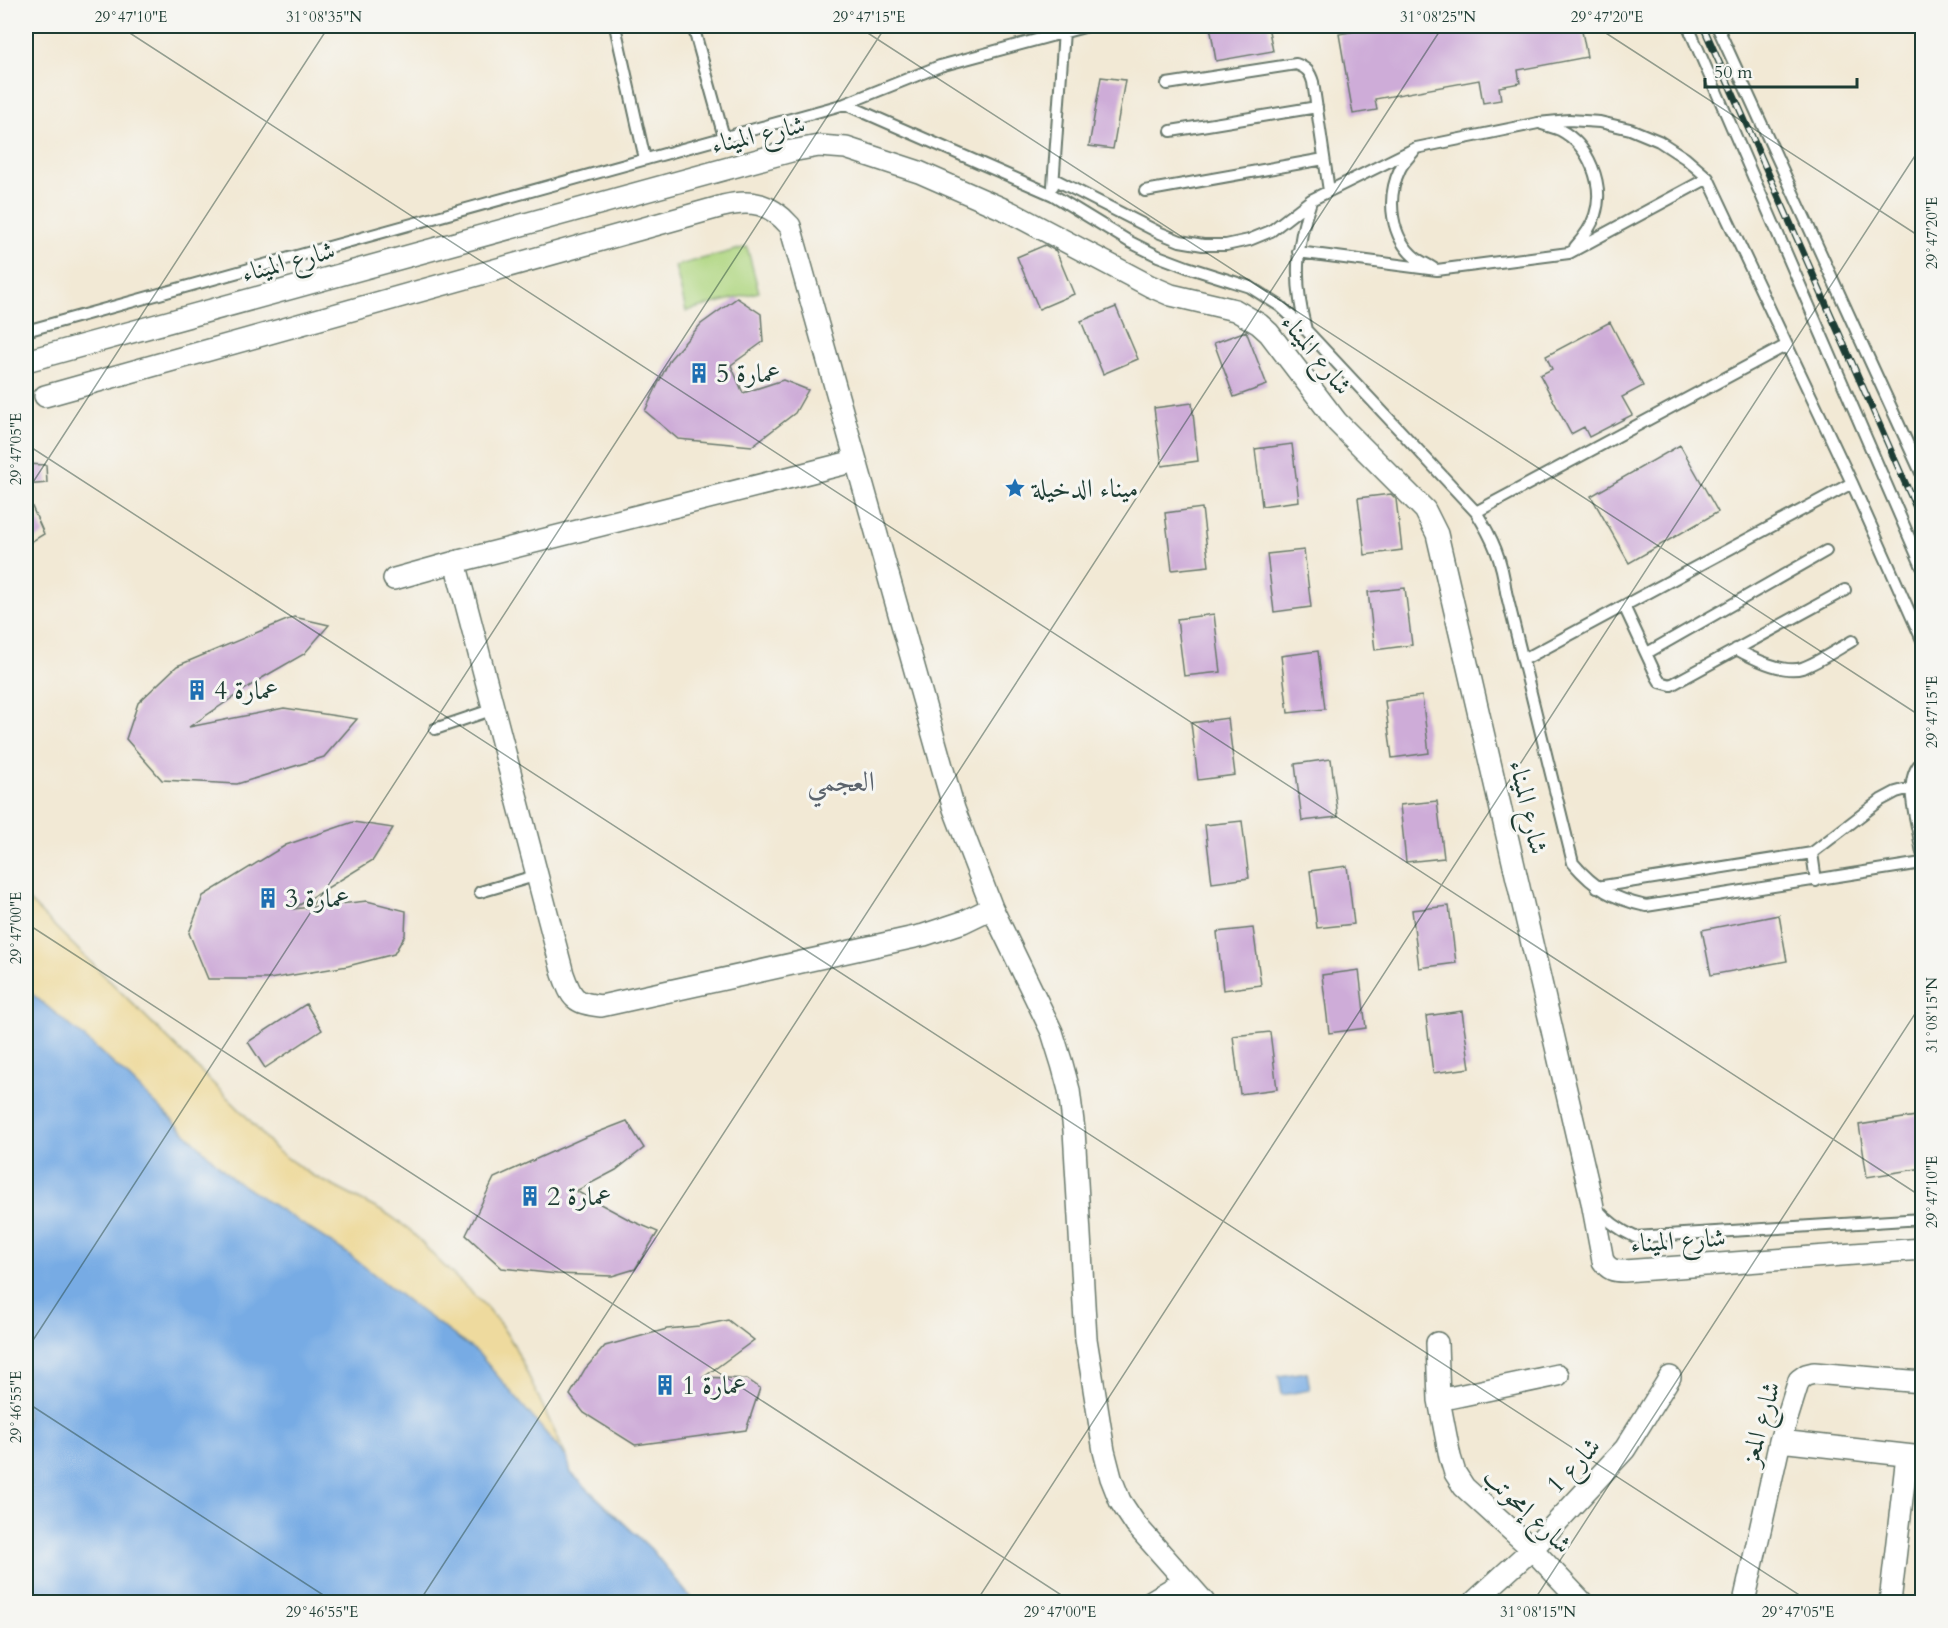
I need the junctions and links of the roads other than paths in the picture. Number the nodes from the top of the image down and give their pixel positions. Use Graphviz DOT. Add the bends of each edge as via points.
graph roads {
  1 [pos="615,26"];
  2 [pos="693,26"];
  3 [pos="1088,26"];
  4 [pos="1688,26"];
  5 [pos="1717,26"];
  6 [pos="1064,31"];
  7 [pos="1167,84"];
  8 [pos="845,104"];
  9 [pos="1317,107"];
  10 [pos="1538,123"];
  11 [pos="1171,131"];
  12 [pos="724,137"];
  13 [pos="1416,148"];
  14 [pos="645,159"];
  15 [pos="1324,159"];
  16 [pos="1708,178"];
  17 [pos="1054,179"];
  18 [pos="1145,191"];
  19 [pos="1329,191"];
  20 [pos="1053,195"];
  21 [pos="1311,200"];
  22 [pos="1298,252"];
  23 [pos="1569,254"];
  24 [pos="1437,270"];
  25 [pos="1306,330"];
  26 [pos="26,331"];
  27 [pos="1787,345"];
  28 [pos="26,361"];
  29 [pos="45,396"];
  30 [pos="855,461"];
  31 [pos="1923,475"];
  32 [pos="1852,483"];
  33 [pos="1476,512"];
  34 [pos="1826,551"];
  35 [pos="455,562"];
  36 [pos="1923,567"];
  37 [pos="394,579"];
  38 [pos="1845,590"];
  39 [pos="1624,606"];
  40 [pos="1923,640"];
  41 [pos="1852,641"];
  42 [pos="1736,649"];
  43 [pos="1647,653"];
  44 [pos="1523,660"];
  45 [pos="494,709"];
  46 [pos="435,729"];
  47 [pos="1923,760"];
  48 [pos="1911,788"];
  49 [pos="1922,843"];
  50 [pos="1812,853"];
  51 [pos="1923,864"];
  52 [pos="537,875"];
  53 [pos="1816,881"];
  54 [pos="1597,887"];
  55 [pos="480,892"];
  56 [pos="992,908"];
  57 [pos="1592,1202"];
  58 [pos="1923,1219"];
  59 [pos="1923,1249"];
  60 [pos="1437,1342"];
  61 [pos="1558,1375"];
  62 [pos="1670,1377"];
  63 [pos="1923,1382"];
  64 [pos="1439,1400"];
  65 [pos="1780,1441"];
  66 [pos="1915,1456"];
  67 [pos="1532,1549"];
  68 [pos="1185,1581"];
  69 [pos="1150,1602"];
  70 [pos="1204,1602"];
  71 [pos="1474,1602"];
  72 [pos="1582,1602"];
  73 [pos="1744,1602"];
  74 [pos="1890,1602"];
  1 -- 14 [label="lane"];
  2 -- 12 [label="lane"];
  3 -- 6 [label="lane"];
  4 -- 36 [label="lane"];
  5 -- 31 [label="lane"];
  6 -- 8 [label="lane" via="940,66"];
  6 -- 17 [label="lane"];
  7 -- 9 [label="lane" via="1296,64 1311,74"];
  8 -- 12 [label="lane"];
  8 -- 20 [label="lane"];
  9 -- 11 [label="lane"];
  9 -- 15 [label="lane"];
  10 -- 13 [label="lane"];
  10 -- 16 [label="lane" via="1600,122 1630,129 1668,147"];
  10 -- 23 [label="lane" via="1561,131 1580,146 1593,166 1598,190 1596,214 1586,236"];
  12 -- 14 [label="lane"];
  13 -- 19 [label="lane"];
  13 -- 24 [label="lane" via="1401,168 1392,191 1392,215 1400,239 1416,258"];
  14 -- 26 [label="lane"];
  15 -- 18 [label="lane"];
  15 -- 19 [label="lane"];
  16 -- 23 [label="lane"];
  16 -- 27 [label="lane"];
  17 -- 20 [label="lane"];
  17 -- 21 [label="lane" via="1158,232 1203,245 1249,240 1270,231"];
  19 -- 21 [label="lane"];
  20 -- 25 [label="lane" via="1158,256 1250,287 1280,306"];
  21 -- 22 [label="lane"];
  22 -- 24 [label="lane"];
  22 -- 25 [label="lane" via="1299,304"];
  23 -- 24 [label="lane"];
  25 -- 33 [label="lane"];
  27 -- 32 [label="lane"];
  27 -- 33 [label="lane"];
  28 -- 57 [label="street, شارع الميناء" via="819,146 846,148 919,172 1010,212 1150,286 1247,316 1269,333 1337,422 1425,510 1437,534"];
  29 -- 30 [label="street" via="742,201 778,212 790,226"];
  30 -- 35 [label="street"];
  30 -- 56 [label="street" via="948,791"];
  32 -- 39 [label="lane"];
  32 -- 40 [label="lane"];
  33 -- 44 [label="lane" via="1497,550"];
  34 -- 43 [label="lane"];
  35 -- 37 [label="street"];
  35 -- 45 [label="street"];
  38 -- 42 [label="lane"];
  39 -- 43 [label="lane"];
  39 -- 44 [label="lane"];
  41 -- 42 [label="lane" via="1801,669 1756,661"];
  42 -- 43 [label="lane" via="1671,685 1660,682"];
  44 -- 54 [label="lane" via="1573,863"];
  45 -- 46 [label="lane"];
  45 -- 52 [label="street"];
  47 -- 48 [label="lane" via="1911,778"];
  48 -- 49 [label="lane"];
  48 -- 50 [label="lane" via="1881,800"];
  50 -- 53 [label="lane"];
  50 -- 54 [label="lane"];
  51 -- 53 [label="lane"];
  52 -- 55 [label="lane"];
  52 -- 56 [label="street" via="570,992 582,1004 601,1006 924,934"];
  53 -- 54 [label="lane" via="1646,906 1621,900"];
  56 -- 68 [label="street" via="1052,1032 1069,1090 1086,1340 1111,1478 1136,1525"];
  57 -- 58 [label="lane" via="1603,1217 1635,1237"];
  57 -- 59 [label="street, شارع الميناء" via="1603,1261 1614,1271"];
  60 -- 64 [label="street, شارع إمحوتب"];
  61 -- 64 [label="street"];
  62 -- 67 [label="street, شارع 1" via="1631,1441"];
  63 -- 65 [label="street, شارع المعز" via="1806,1374 1797,1383"];
  64 -- 67 [label="street, شارع إمحوتب" via="1455,1473 1464,1487"];
  65 -- 66 [label="street"];
  65 -- 73 [label="street, شارع المعز"];
  66 -- 74 [label="street"];
  67 -- 71 [label="street, شارع 1"];
  67 -- 72 [label="street, شارع إمحوتب"];
  68 -- 69 [label="street"];
  68 -- 70 [label="street"];
}
